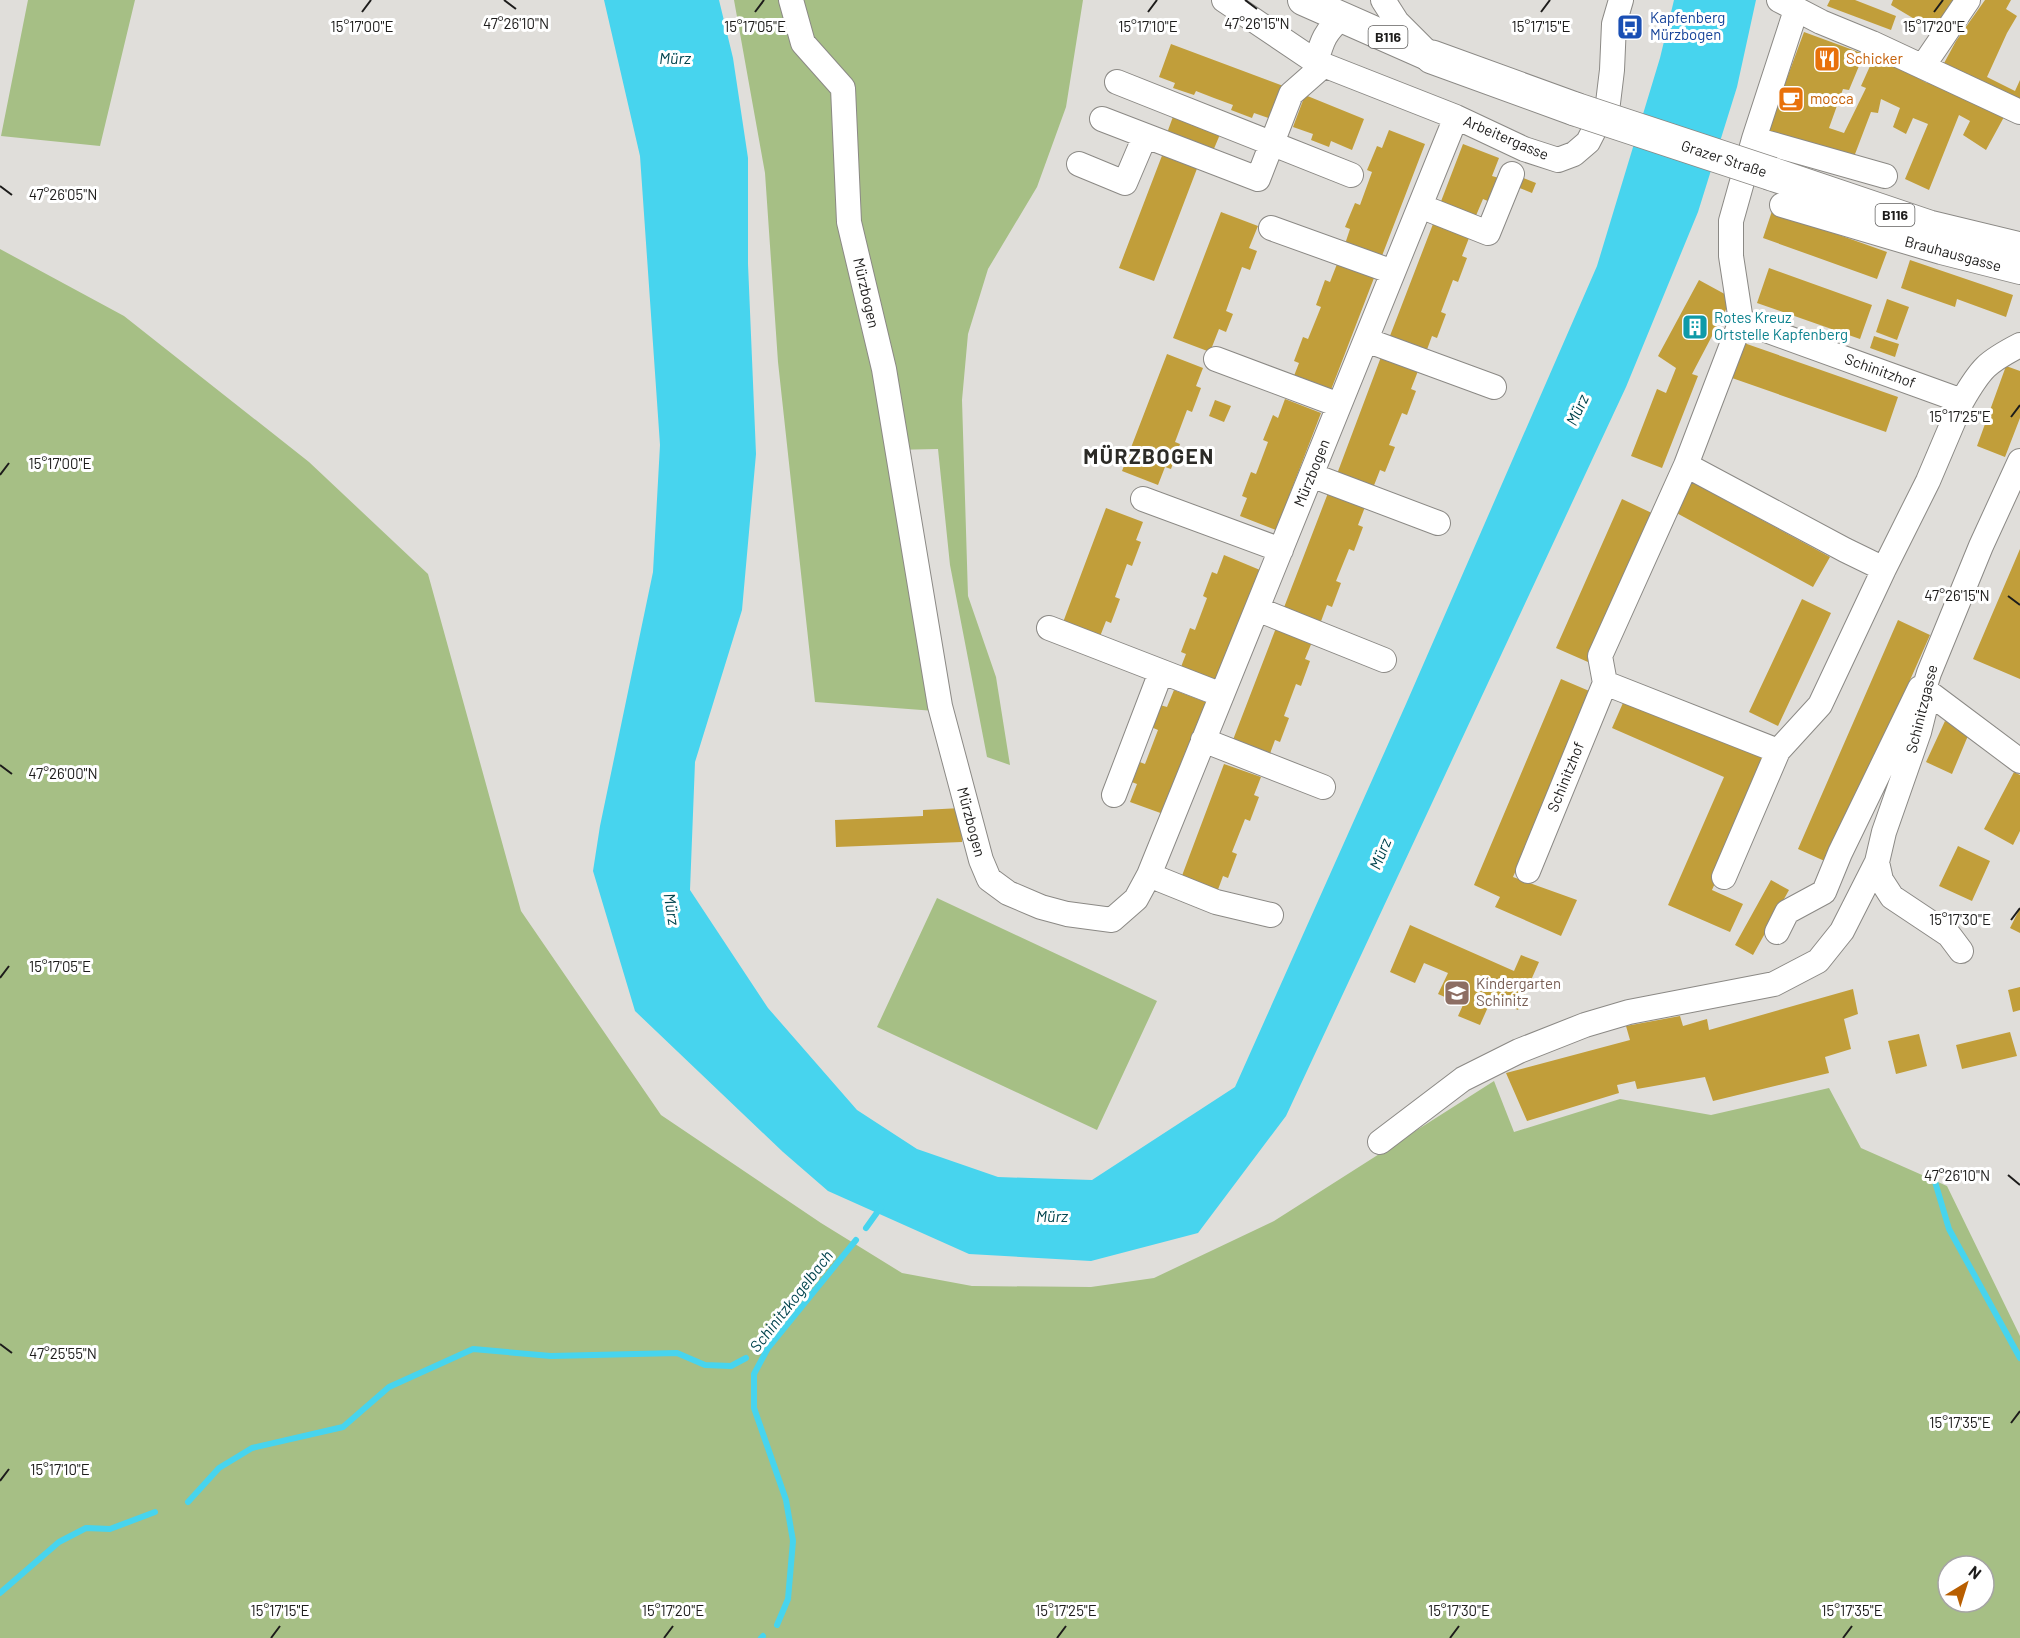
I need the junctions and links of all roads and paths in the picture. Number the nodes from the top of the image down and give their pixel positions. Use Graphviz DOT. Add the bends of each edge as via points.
graph roads {
  1 [pos="791,0"];
  2 [pos="1224,0"];
  3 [pos="1303,0"];
  4 [pos="1383,0"];
  5 [pos="1621,0"];
  6 [pos="1968,0"];
  7 [pos="1787,5"];
  8 [pos="1343,17"];
  9 [pos="1432,57"];
  10 [pos="1320,64"];
  11 [pos="1923,66"];
  12 [pos="1117,82"];
  13 [pos="2020,112"];
  14 [pos="1456,117"];
  15 [pos="1102,118"];
  16 [pos="1145,136"];
  17 [pos="1754,139"];
  18 [pos="1272,144"];
  19 [pos="1078,164"];
  20 [pos="1512,174"];
  21 [pos="1351,175"];
  22 [pos="1885,177"];
  23 [pos="1782,205"];
  24 [pos="1420,206"];
  25 [pos="1271,228"];
  26 [pos="2020,249"];
  27 [pos="1393,272"];
  28 [pos="2020,272"];
  29 [pos="1741,321"];
  30 [pos="1366,340"];
  31 [pos="2020,345"];
  32 [pos="1216,359"];
  33 [pos="1494,387"];
  34 [pos="1962,401"];
  35 [pos="1339,405"];
  36 [pos="2020,461"];
  37 [pos="1686,465"];
  38 [pos="1311,475"];
  39 [pos="1143,500"];
  40 [pos="1438,523"];
  41 [pos="1281,550"];
  42 [pos="1884,569"];
  43 [pos="1257,609"];
  44 [pos="1049,628"];
  45 [pos="1384,660"];
  46 [pos="1161,672"];
  47 [pos="1927,681"];
  48 [pos="1605,683"];
  49 [pos="1222,695"];
  50 [pos="1203,740"];
  51 [pos="1778,751"];
  52 [pos="2020,761"];
  53 [pos="1323,787"];
  54 [pos="1114,795"];
  55 [pos="1877,862"];
  56 [pos="1528,871"];
  57 [pos="1149,874"];
  58 [pos="1725,878"];
  59 [pos="1271,915"];
  60 [pos="1777,932"];
  61 [pos="1960,951"];
  62 [pos="1380,1142"];
  1 -- 57 [label="street, Mürzbogen" via="803,44 843,88 849,222 884,369 940,706 981,860 989,879 1008,893 1041,908 1112,920 1136,899"];
  2 -- 10 [label="street, Arbeitergasse"];
  3 -- 8 [label="main road, Grazer Straße / B116"];
  4 -- 9 [label="street, Grazer Straße" via="1397,22"];
  5 -- 14 [label="street, Arbeitergasse" via="1614,24 1608,102 1588,142 1574,154 1558,160 1524,149"];
  6 -- 11 [label="street"];
  7 -- 11 [label="street"];
  7 -- 17 [label="street"];
  8 -- 9 [label="main road, Grazer Straße / B116"];
  8 -- 10 [label="street" via="1323,37"];
  9 -- 26 [label="highway, Grazer Straße / B116, bridge" via="1575,109 1929,226"];
  10 -- 14 [label="street, Arbeitergasse"];
  10 -- 18 [label="street" via="1291,94"];
  11 -- 13 [label="street"];
  12 -- 18 [label="street"];
  14 -- 24 [label="street, Mürzbogen"];
  15 -- 16 [label="street"];
  16 -- 18 [label="street" via="1258,179"];
  16 -- 19 [label="street" via="1125,183"];
  17 -- 22 [label="street"];
  17 -- 29 [label="street" via="1731,221 1731,256"];
  18 -- 21 [label="street"];
  20 -- 24 [label="street" via="1488,233"];
  23 -- 28 [label="street, Brauhausgasse"];
  24 -- 27 [label="street, Mürzbogen"];
  25 -- 27 [label="street"];
  27 -- 30 [label="street, Mürzbogen"];
  29 -- 34 [label="street, Schinitzhof"];
  29 -- 37 [label="street, Schinitzhof"];
  30 -- 33 [label="street"];
  30 -- 35 [label="street, Mürzbogen"];
  31 -- 34 [label="street" via="1995,358 1977,374"];
  32 -- 35 [label="street"];
  34 -- 42 [label="street"];
  35 -- 38 [label="street, Mürzbogen"];
  36 -- 47 [label="street, Schinitzgasse"];
  37 -- 42 [label="street"];
  37 -- 48 [label="street, Schinitzhof" via="1600,656"];
  38 -- 40 [label="street"];
  38 -- 41 [label="street, Mürzbogen"];
  39 -- 41 [label="street"];
  41 -- 43 [label="street, Mürzbogen"];
  42 -- 51 [label="street" via="1820,705"];
  43 -- 45 [label="street"];
  43 -- 49 [label="street, Mürzbogen"];
  44 -- 46 [label="street"];
  46 -- 49 [label="street"];
  46 -- 54 [label="street"];
  47 -- 52 [label="street"];
  47 -- 55 [label="street, Schinitzgasse" via="1919,732"];
  47 -- 60 [label="street" via="1890,749 1824,892 1787,912"];
  48 -- 51 [label="street"];
  48 -- 56 [label="street, Schinitzhof"];
  49 -- 50 [label="street, Mürzbogen"];
  50 -- 53 [label="street"];
  50 -- 57 [label="street, Mürzbogen"];
  51 -- 58 [label="street"];
  55 -- 61 [label="street" via="1881,880 1892,897 1949,935"];
  55 -- 62 [label="street, Schinitzgasse" via="1842,931 1818,961 1774,984 1629,1012 1519,1051 1464,1079"];
  57 -- 59 [label="street" via="1216,902"];
}
